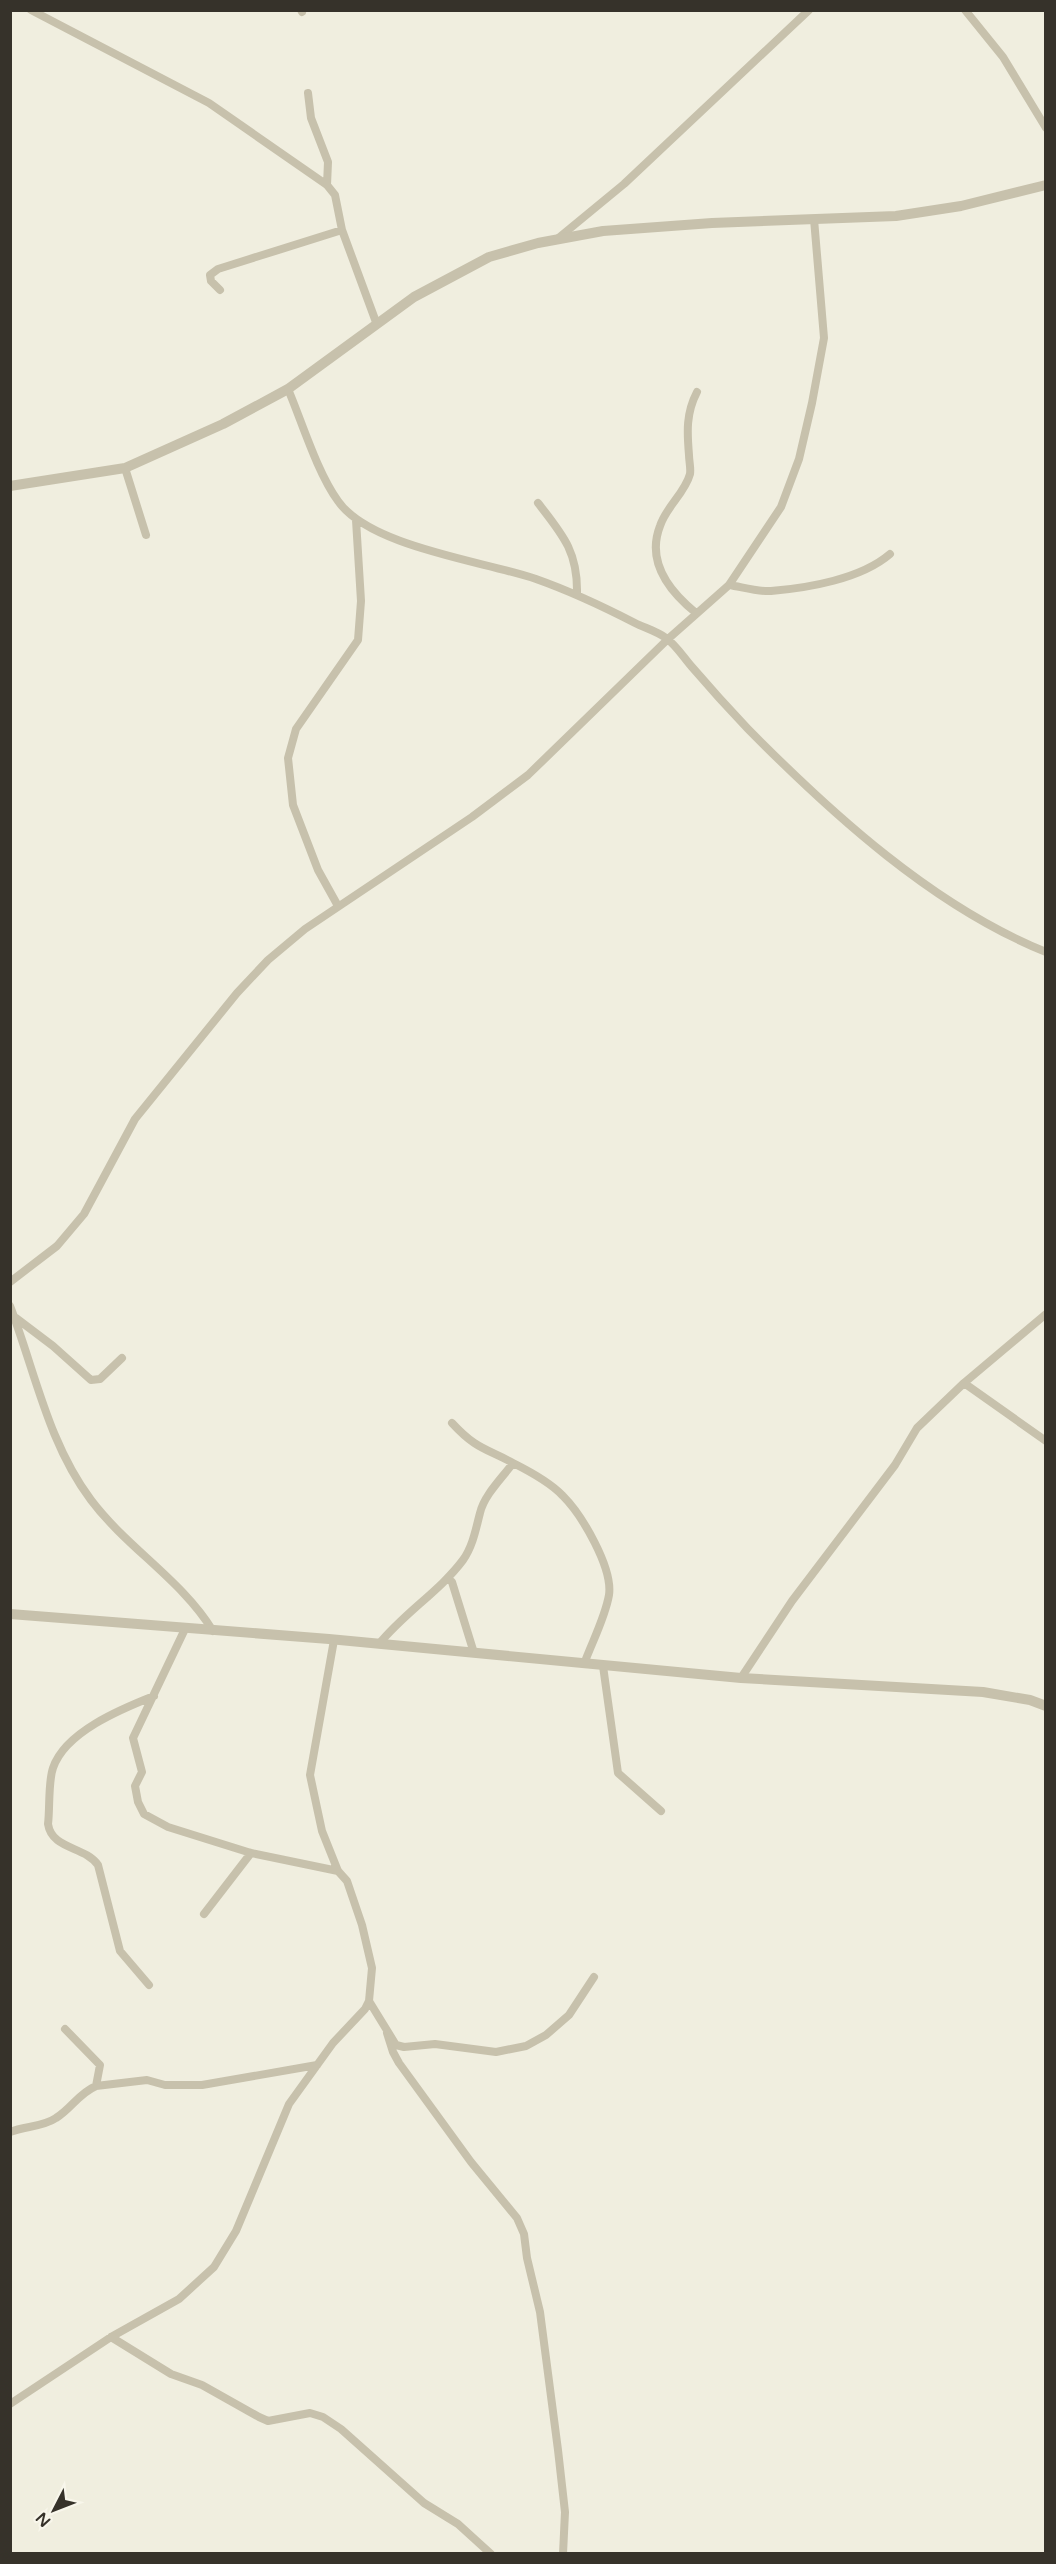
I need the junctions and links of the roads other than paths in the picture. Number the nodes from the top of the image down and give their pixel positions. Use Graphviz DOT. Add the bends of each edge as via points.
graph roads {
  1 [pos="32,10"];
  2 [pos="809,10"];
  3 [pos="965,10"];
  4 [pos="308,93"];
  5 [pos="1046,128"];
  6 [pos="1046,184"];
  7 [pos="327,185"];
  8 [pos="814,219"];
  9 [pos="342,230"];
  10 [pos="556,240"];
  11 [pos="220,290"];
  12 [pos="376,322"];
  13 [pos="288,389"];
  14 [pos="697,392"];
  15 [pos="125,468"];
  16 [pos="10,486"];
  17 [pos="538,503"];
  18 [pos="356,520"];
  19 [pos="146,535"];
  20 [pos="890,554"];
  21 [pos="729,585"];
  22 [pos="577,594"];
  23 [pos="696,612"];
  24 [pos="668,639"];
  25 [pos="338,906"];
  26 [pos="1046,952"];
  27 [pos="10,1282"];
  28 [pos="10,1306"];
  29 [pos="1046,1314"];
  30 [pos="15,1318"];
  31 [pos="122,1358"];
  32 [pos="964,1383"];
  33 [pos="452,1423"];
  34 [pos="1046,1441"];
  35 [pos="513,1463"];
  36 [pos="448,1579"];
  37 [pos="10,1614"];
  38 [pos="185,1629"];
  39 [pos="213,1630"];
  40 [pos="334,1640"];
  41 [pos="379,1644"];
  42 [pos="474,1653"];
  43 [pos="584,1664"];
  44 [pos="603,1666"];
  45 [pos="741,1678"];
  46 [pos="154,1696"];
  47 [pos="1046,1706"];
  48 [pos="661,1811"];
  49 [pos="251,1853"];
  50 [pos="338,1871"];
  51 [pos="204,1914"];
  52 [pos="594,1977"];
  53 [pos="148,1985"];
  54 [pos="369,2001"];
  55 [pos="65,2029"];
  56 [pos="387,2033"];
  57 [pos="317,2065"];
  58 [pos="96,2086"];
  59 [pos="10,2132"];
  60 [pos="111,2337"];
  61 [pos="10,2404"];
  62 [pos="491,2553"];
  63 [pos="563,2553"];
  1 -- 7 [label="street" via="208,104"];
  2 -- 10 [label="street" via="624,184"];
  3 -- 5 [label="street" via="1003,57"];
  4 -- 7 [label="street" via="311,118 328,162"];
  6 -- 8 [label="street" via="961,206 896,216"];
  7 -- 9 [label="street" via="335,195"];
  8 -- 10 [label="street" via="614,230"];
  8 -- 21 [label="street" via="824,338 799,459 781,507"];
  9 -- 11 [label="street" via="218,269 210,275"];
  9 -- 12 [label="street"];
  10 -- 12 [label="street" via="489,257"];
  12 -- 13 [label="street"];
  13 -- 15 [label="street" via="223,424"];
  13 -- 18 [label="street" via="328,483"];
  14 -- 23 [label="street" via="687,425 690,473 660,525 655,549 659,570 672,590"];
  15 -- 16 [label="street"];
  15 -- 19 [label="street"];
  17 -- 22 [label="street" via="567,540 577,573"];
  18 -- 22 [label="street" via="372,530 443,554"];
  18 -- 25 [label="street" via="361,601 358,640 296,729 288,758 293,804 318,870"];
  20 -- 21 [label="street" via="867,571 840,579 769,592"];
  21 -- 23 [label="street"];
  22 -- 24 [label="street"];
  23 -- 24 [label="street"];
  24 -- 25 [label="street" via="528,775"];
  24 -- 26 [label="street" via="761,742 863,834 970,914 1005,935"];
  25 -- 27 [label="street" via="268,960 237,993 135,1119 84,1214 57,1246"];
  28 -- 30 [label="street"];
  29 -- 32 [label="street"];
  30 -- 31 [label="street" via="91,1380 100,1378"];
  30 -- 39 [label="street" via="36,1388 62,1451 90,1499 144,1557 198,1606"];
  32 -- 34 [label="street"];
  32 -- 45 [label="street" via="917,1428 896,1464 792,1601"];
  33 -- 35 [label="street" via="484,1451"];
  35 -- 36 [label="street" via="480,1512 465,1557"];
  35 -- 43 [label="street" via="562,1494 578,1513 606,1568 609,1595"];
  36 -- 41 [label="street"];
  36 -- 42 [label="street"];
  37 -- 38 [label="street"];
  38 -- 39 [label="street"];
  38 -- 46 [label="street"];
  39 -- 40 [label="street"];
  40 -- 41 [label="street"];
  40 -- 50 [label="street" via="310,1775 322,1831"];
  41 -- 42 [label="street"];
  42 -- 43 [label="street"];
  43 -- 44 [label="street"];
  44 -- 45 [label="street"];
  44 -- 48 [label="street" via="618,1773"];
  45 -- 47 [label="street" via="983,1692"];
  46 -- 49 [label="street" via="133,1738 142,1772 135,1786 144,1814 168,1827"];
  46 -- 53 [label="street" via="102,1719 66,1748 52,1768 48,1824 55,1840 90,1856 98,1865 120,1951"];
  49 -- 50 [label="street"];
  49 -- 51 [label="street"];
  50 -- 54 [label="street" via="346,1881 362,1925 372,1968"];
  52 -- 56 [label="street" via="569,2015 526,2046 496,2052 435,2044 404,2047 396,2045"];
  54 -- 56 [label="street"];
  54 -- 57 [label="street"];
  55 -- 58 [label="street" via="100,2065"];
  56 -- 63 [label="street" via="399,2063 517,2218 524,2234 540,2312 558,2450 565,2511"];
  57 -- 58 [label="street" via="202,2085 165,2085 147,2080"];
  57 -- 60 [label="street" via="289,2104 236,2231 214,2267 179,2299"];
  58 -- 59 [label="street" via="81,2093 58,2118"];
  60 -- 61 [label="street"];
  60 -- 62 [label="street" via="171,2374 202,2385 268,2421 310,2413 323,2416 424,2503 458,2524"];
}
